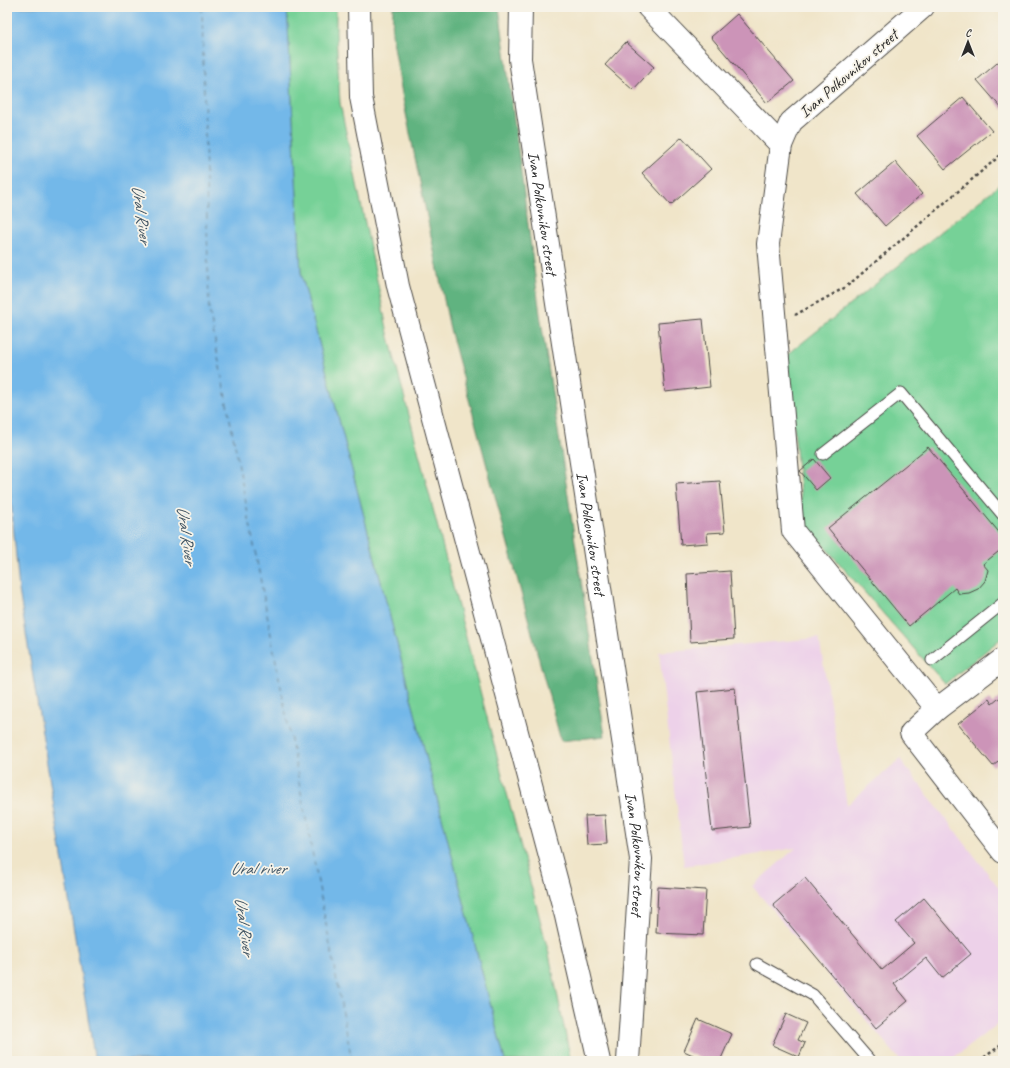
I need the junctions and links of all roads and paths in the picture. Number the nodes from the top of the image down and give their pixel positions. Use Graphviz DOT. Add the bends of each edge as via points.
graph roads {
  1 [pos="359,7"];
  2 [pos="521,7"];
  3 [pos="648,7"];
  4 [pos="923,7"];
  5 [pos="781,145"];
  6 [pos="1003,153"];
  7 [pos="775,326"];
  8 [pos="823,454"];
  9 [pos="1003,515"];
  10 [pos="1003,603"];
  11 [pos="1003,658"];
  12 [pos="932,660"];
  13 [pos="936,709"];
  14 [pos="1003,852"];
  15 [pos="757,964"];
  16 [pos="1003,1044"];
  17 [pos="599,1061"];
  18 [pos="628,1061"];
  19 [pos="870,1061"];
  20 [pos="979,1061"];
  1 -- 17 [label="street" via="361,97 398,286 566,916"];
  2 -- 18 [label="street, Ivan Polkovnikov street" via="520,59 641,859"];
  3 -- 5 [label="street"];
  4 -- 5 [label="street, Ivan Polkovnikov street" via="791,122"];
  5 -- 7 [label="street, Ivan Polkovnikov street" via="768,244"];
  6 -- 7 [label="path" via="846,287"];
  7 -- 13 [label="street, Ivan Polkovnikov street" via="793,532"];
  8 -- 9 [label="lane" via="901,393"];
  10 -- 12 [label="lane"];
  11 -- 13 [label="street"];
  13 -- 14 [label="street" via="911,733"];
  15 -- 19 [label="lane" via="813,995"];
  16 -- 20 [label="path"];
}
